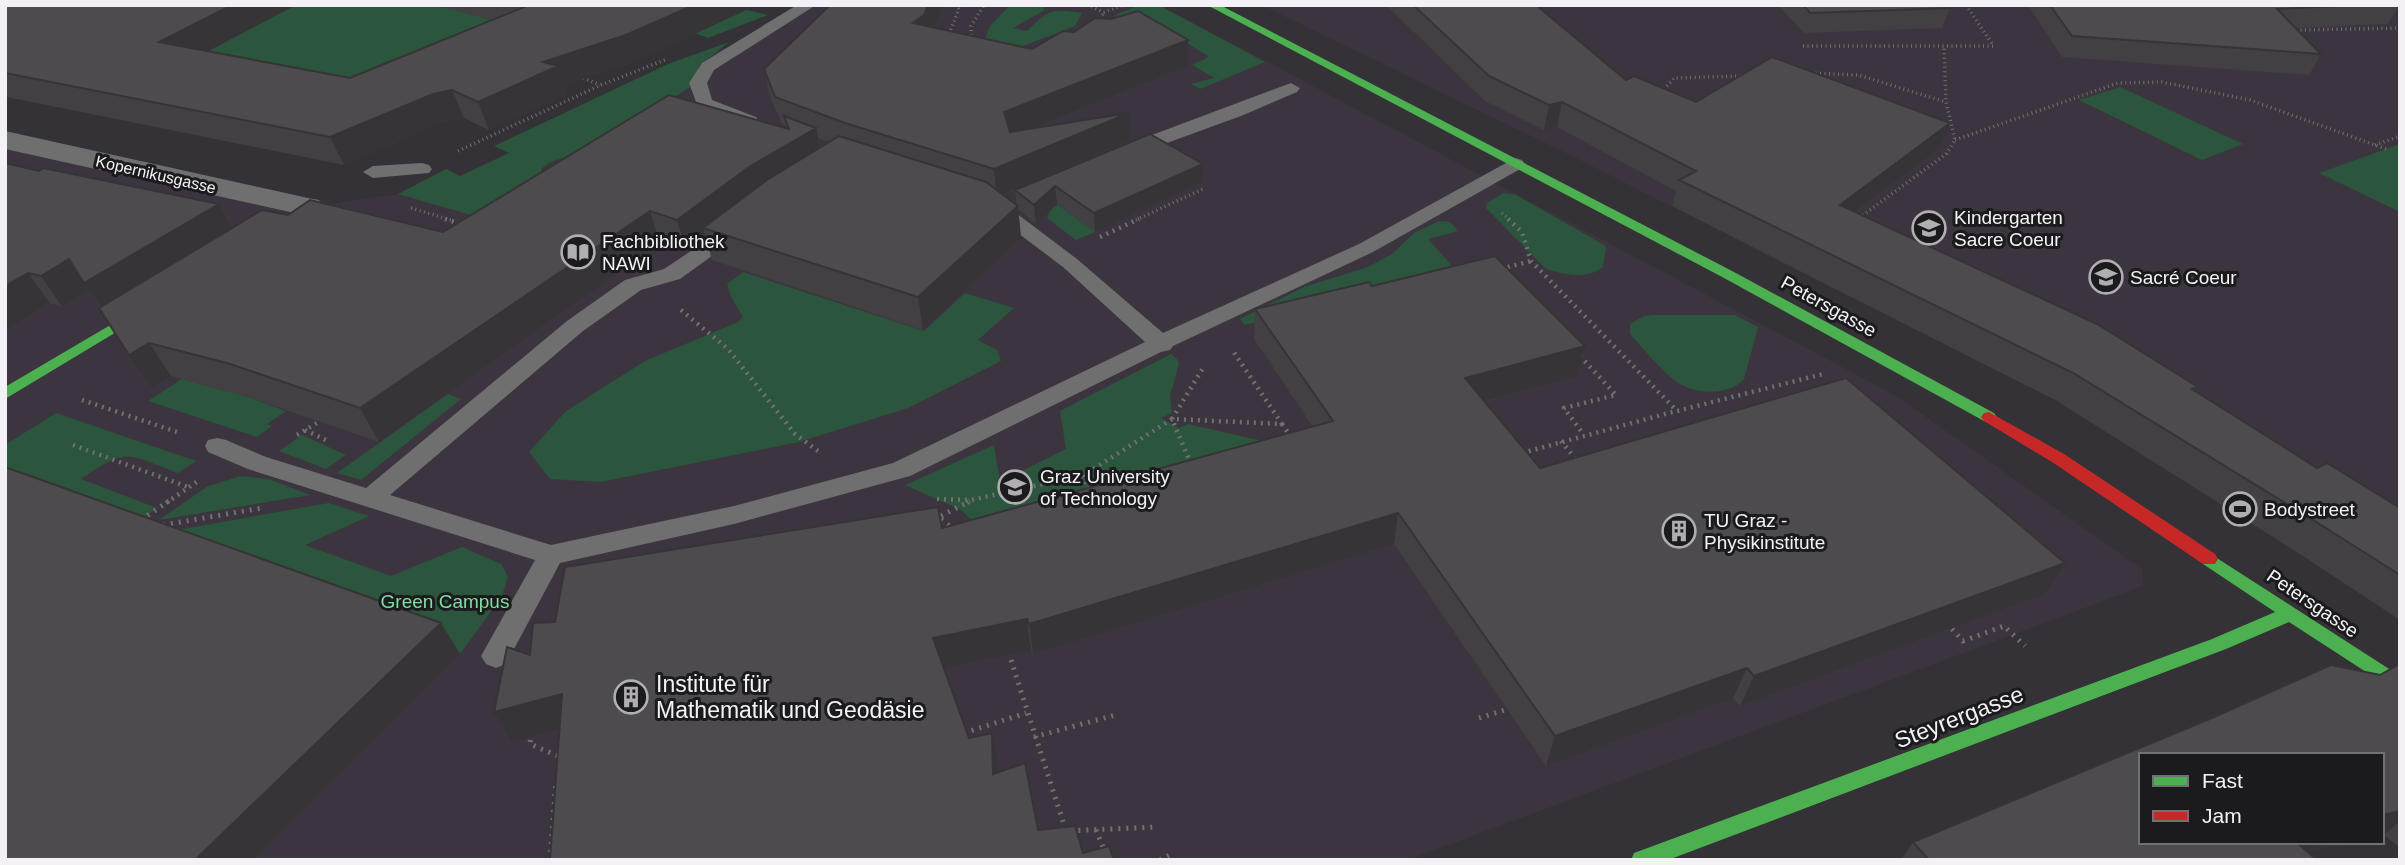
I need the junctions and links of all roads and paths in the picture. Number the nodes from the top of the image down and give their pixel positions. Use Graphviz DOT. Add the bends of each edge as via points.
graph roads {
  1 [pos="808,5"];
  2 [pos="957,5"];
  3 [pos="984,5"];
  4 [pos="1087,5"];
  5 [pos="1124,5"];
  6 [pos="1212,5"];
  7 [pos="1966,5"];
  8 [pos="1104,12"];
  9 [pos="1098,23"];
  10 [pos="952,25"];
  11 [pos="2288,26"];
  12 [pos="943,27"];
  13 [pos="2400,28"];
  14 [pos="948,42"];
  15 [pos="974,46"];
  16 [pos="1803,46"];
  17 [pos="1944,46"];
  18 [pos="645,67"];
  19 [pos="588,70"];
  20 [pos="1802,74"];
  21 [pos="1748,76"];
  22 [pos="601,86"];
  23 [pos="1291,88"];
  24 [pos="1661,98"];
  25 [pos="1946,102"];
  26 [pos="764,127"];
  27 [pos="489,136"];
  28 [pos="2400,136"];
  29 [pos="5,140"];
  30 [pos="1955,140"];
  31 [pos="2375,145"];
  32 [pos="2386,149"];
  33 [pos="1106,160"];
  34 [pos="1515,164"];
  35 [pos="422,169"];
  36 [pos="373,172"];
  37 [pos="1475,186"];
  38 [pos="1203,189"];
  39 [pos="1020,197"];
  40 [pos="977,199"];
  41 [pos="403,206"];
  42 [pos="998,207"];
  43 [pos="297,214"];
  44 [pos="748,219"];
  45 [pos="1852,222"];
  46 [pos="468,227"];
  47 [pos="1056,253"];
  48 [pos="1531,261"];
  49 [pos="1505,277"];
  50 [pos="635,284"];
  51 [pos="175,290"];
  52 [pos="1208,320"];
  53 [pos="1223,337"];
  54 [pos="1162,345"];
  55 [pos="1577,353"];
  56 [pos="1881,359"];
  57 [pos="5,394"];
  58 [pos="78,398"];
  59 [pos="1677,411"];
  60 [pos="1172,419"];
  61 [pos="317,423"];
  62 [pos="1282,424"];
  63 [pos="184,435"];
  64 [pos="1584,435"];
  65 [pos="288,440"];
  66 [pos="1561,441"];
  67 [pos="1296,443"];
  68 [pos="73,445"];
  69 [pos="217,446"];
  70 [pos="1513,456"];
  71 [pos="1179,467"];
  72 [pos="1585,470"];
  73 [pos="1084,475"];
  74 [pos="861,481"];
  75 [pos="1101,486"];
  76 [pos="189,487"];
  77 [pos="370,498"];
  78 [pos="931,498"];
  79 [pos="971,500"];
  80 [pos="168,501"];
  81 [pos="272,506"];
  82 [pos="928,511"];
  83 [pos="941,516"];
  84 [pos="135,524"];
  85 [pos="151,527"];
  86 [pos="959,534"];
  87 [pos="551,555"];
  88 [pos="2292,613"];
  89 [pos="1952,629"];
  90 [pos="2025,646"];
  91 [pos="496,656"];
  92 [pos="1011,660"];
  93 [pos="2400,686"];
  94 [pos="1507,709"];
  95 [pos="1026,713"];
  96 [pos="1119,714"];
  97 [pos="1479,718"];
  98 [pos="532,725"];
  99 [pos="962,733"];
  100 [pos="1034,737"];
  101 [pos="570,753"];
  102 [pos="558,755"];
  103 [pos="557,765"];
  104 [pos="556,774"];
  105 [pos="1157,827"];
  106 [pos="1096,830"];
  107 [pos="1170,855"];
  108 [pos="550,860"];
  109 [pos="1108,860"];
  110 [pos="1161,860"];
  111 [pos="1642,860"];
  1 -- 26 [label="lane" via="708,67 698,83 704,103"];
  2 -- 10 [label="path"];
  3 -- 15 [label="path" via="971,26 969,38"];
  4 -- 8 [label="path"];
  5 -- 8 [label="path"];
  6 -- 34 [label="main road, Petersgasse"];
  7 -- 17 [label="path" via="1993,46"];
  8 -- 9 [label="path"];
  10 -- 12 [label="path"];
  10 -- 14 [label="path"];
  11 -- 13 [label="path" via="2300,32"];
  16 -- 17 [label="path"];
  17 -- 25 [label="path"];
  18 -- 22 [label="path"];
  19 -- 22 [label="path" via="577,75"];
  20 -- 25 [label="path" via="1858,75"];
  21 -- 24 [label="path" via="1674,78 1661,91"];
  22 -- 27 [label="path"];
  23 -- 33 [label="lane"];
  25 -- 30 [label="path"];
  28 -- 31 [label="path"];
  29 -- 43 [label="street, Kopernikusgasse"];
  30 -- 31 [label="path" via="2118,83 2162,82 2250,100"];
  30 -- 45 [label="path" via="1946,154"];
  31 -- 32 [label="path"];
  34 -- 37 [label="lane"];
  34 -- 56 [label="main road, Petersgasse"];
  35 -- 36 [label="lane"];
  37 -- 48 [label="path" via="1522,232"];
  37 -- 52 [label="lane" via="1366,248"];
  38 -- 47 [label="path"];
  39 -- 42 [label="lane"];
  40 -- 42 [label="lane"];
  41 -- 46 [label="path"];
  42 -- 47 [label="lane"];
  44 -- 50 [label="lane" via="672,274"];
  47 -- 54 [label="lane"];
  48 -- 49 [label="path" via="1497,270"];
  48 -- 59 [label="path"];
  50 -- 74 [label="path" via="708,331 810,448 847,464"];
  50 -- 77 [label="lane" via="575,326"];
  51 -- 57 [label="main road"];
  52 -- 53 [label="path"];
  52 -- 54 [label="lane"];
  53 -- 60 [label="path"];
  53 -- 62 [label="path"];
  54 -- 74 [label="lane" via="901,470"];
  55 -- 64 [label="path" via="1616,395 1564,408"];
  56 -- 59 [label="path"];
  56 -- 88 [label="main road, Petersgasse" via="2058,458"];
  58 -- 63 [label="path"];
  59 -- 64 [label="path"];
  60 -- 62 [label="path"];
  60 -- 71 [label="path" via="1192,464"];
  60 -- 73 [label="path"];
  61 -- 65 [label="path"];
  62 -- 67 [label="path"];
  64 -- 66 [label="path"];
  66 -- 70 [label="path"];
  66 -- 72 [label="path"];
  68 -- 76 [label="path"];
  69 -- 77 [label="lane"];
  73 -- 75 [label="path" via="1088,489"];
  73 -- 79 [label="path"];
  74 -- 87 [label="lane" via="734,515"];
  77 -- 87 [label="lane"];
  78 -- 79 [label="path"];
  79 -- 83 [label="path"];
  80 -- 84 [label="path"];
  81 -- 85 [label="path"];
  82 -- 83 [label="path"];
  83 -- 86 [label="path"];
  87 -- 91 [label="lane"];
  88 -- 93 [label="main road, Petersgasse"];
  88 -- 111 [label="main road, Steyrergasse"];
  89 -- 90 [label="path" via="1963,640 2004,626"];
  92 -- 95 [label="path"];
  94 -- 97 [label="path"];
  95 -- 99 [label="path"];
  95 -- 100 [label="path"];
  96 -- 100 [label="path"];
  98 -- 102 [label="path" via="530,744"];
  100 -- 106 [label="path" via="1066,831"];
  101 -- 102 [label="path"];
  102 -- 103 [label="path"];
  104 -- 108 [label="path"];
  105 -- 106 [label="path"];
  106 -- 109 [label="path"];
  107 -- 110 [label="path"];
}
